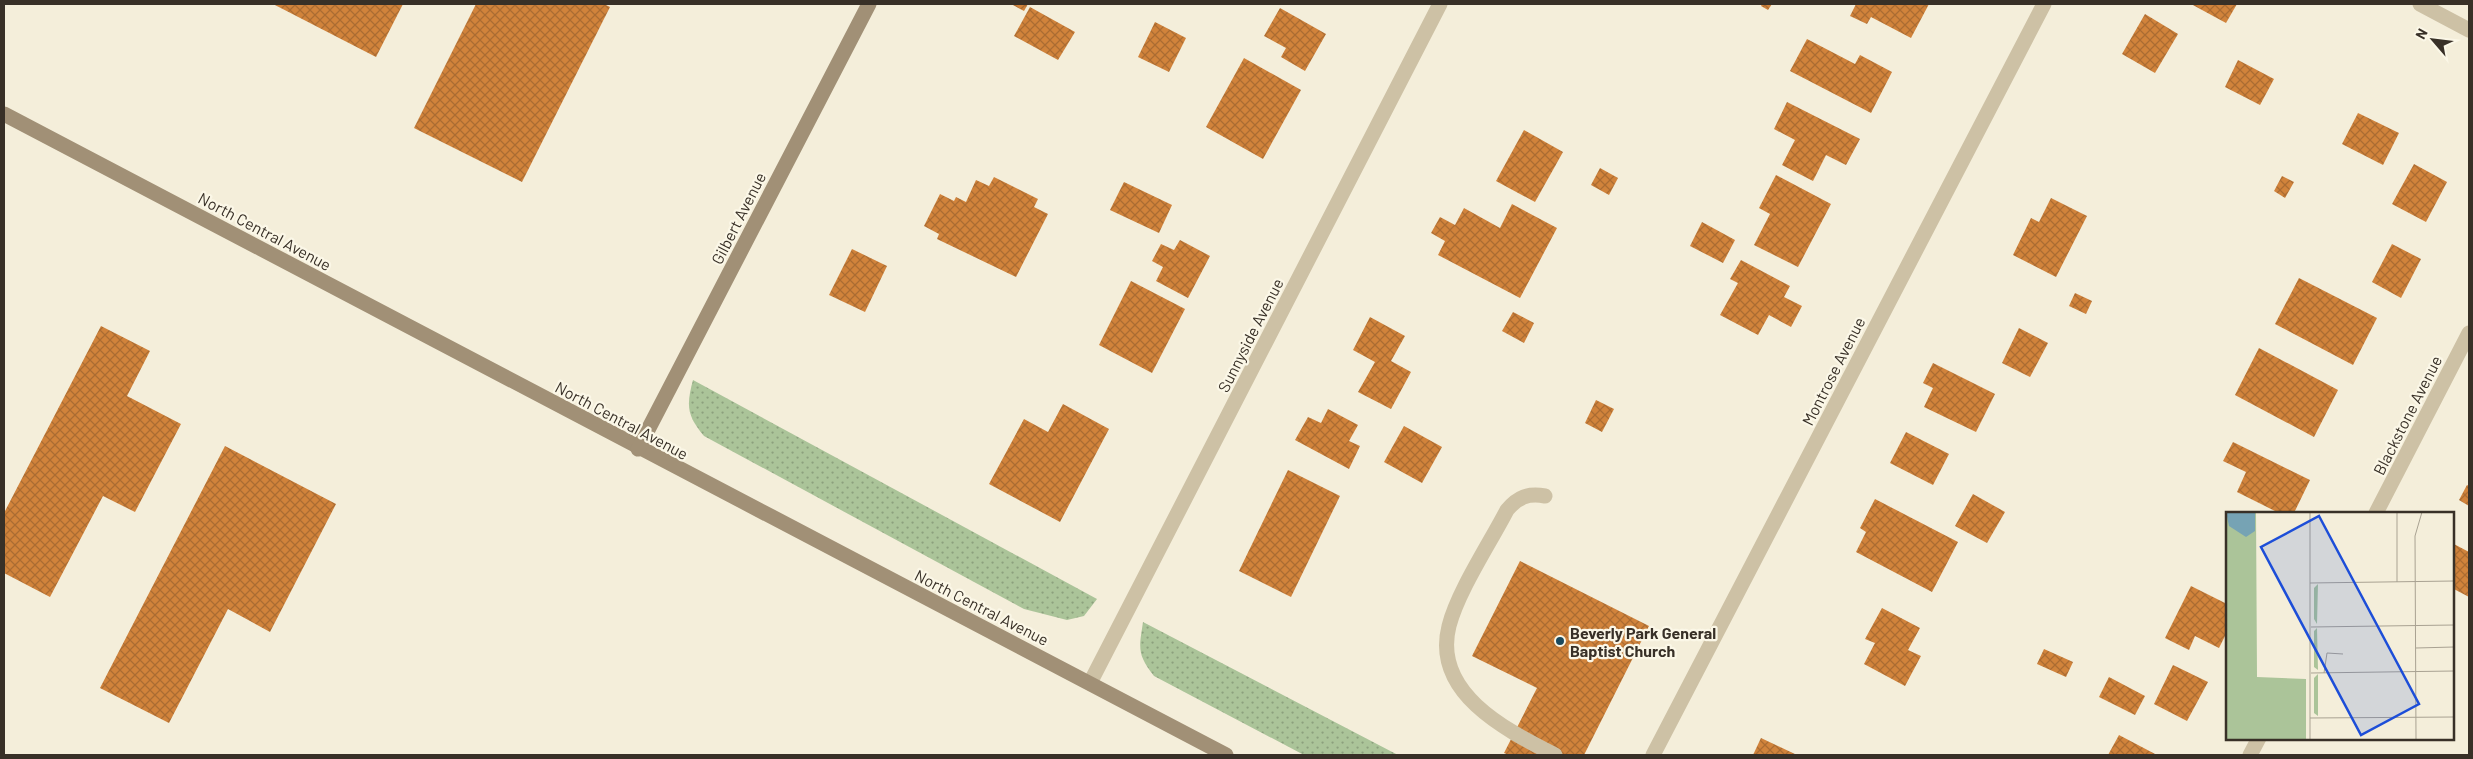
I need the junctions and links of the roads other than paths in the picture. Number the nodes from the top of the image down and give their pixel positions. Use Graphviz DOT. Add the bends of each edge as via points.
graph roads {
  1 [pos="869,4"];
  2 [pos="1440,4"];
  3 [pos="2044,4"];
  4 [pos="2420,4"];
  5 [pos="2469,30"];
  6 [pos="4,114"];
  7 [pos="2469,333"];
  8 [pos="638,449"];
  9 [pos="1545,496"];
  10 [pos="2377,512"];
  11 [pos="1090,683"];
  12 [pos="2258,739"];
  13 [pos="1226,755"];
  14 [pos="1555,755"];
  15 [pos="1653,755"];
  16 [pos="2250,755"];
  1 -- 8 [label="main road, Gilbert Avenue"];
  2 -- 11 [label="street, Sunnyside Avenue"];
  3 -- 15 [label="street, Montrose Avenue"];
  4 -- 5 [label="street"];
  6 -- 8 [label="main road, North Central Avenue"];
  7 -- 10 [label="street, Blackstone Avenue"];
  8 -- 11 [label="main road, North Central Avenue"];
  9 -- 14 [label="street" via="1525,495 1507,510 1460,599 1449,625 1446,646 1448,663 1455,679 1472,702 1493,721"];
  11 -- 13 [label="main road, North Central Avenue"];
  12 -- 16 [label="street"];
}
